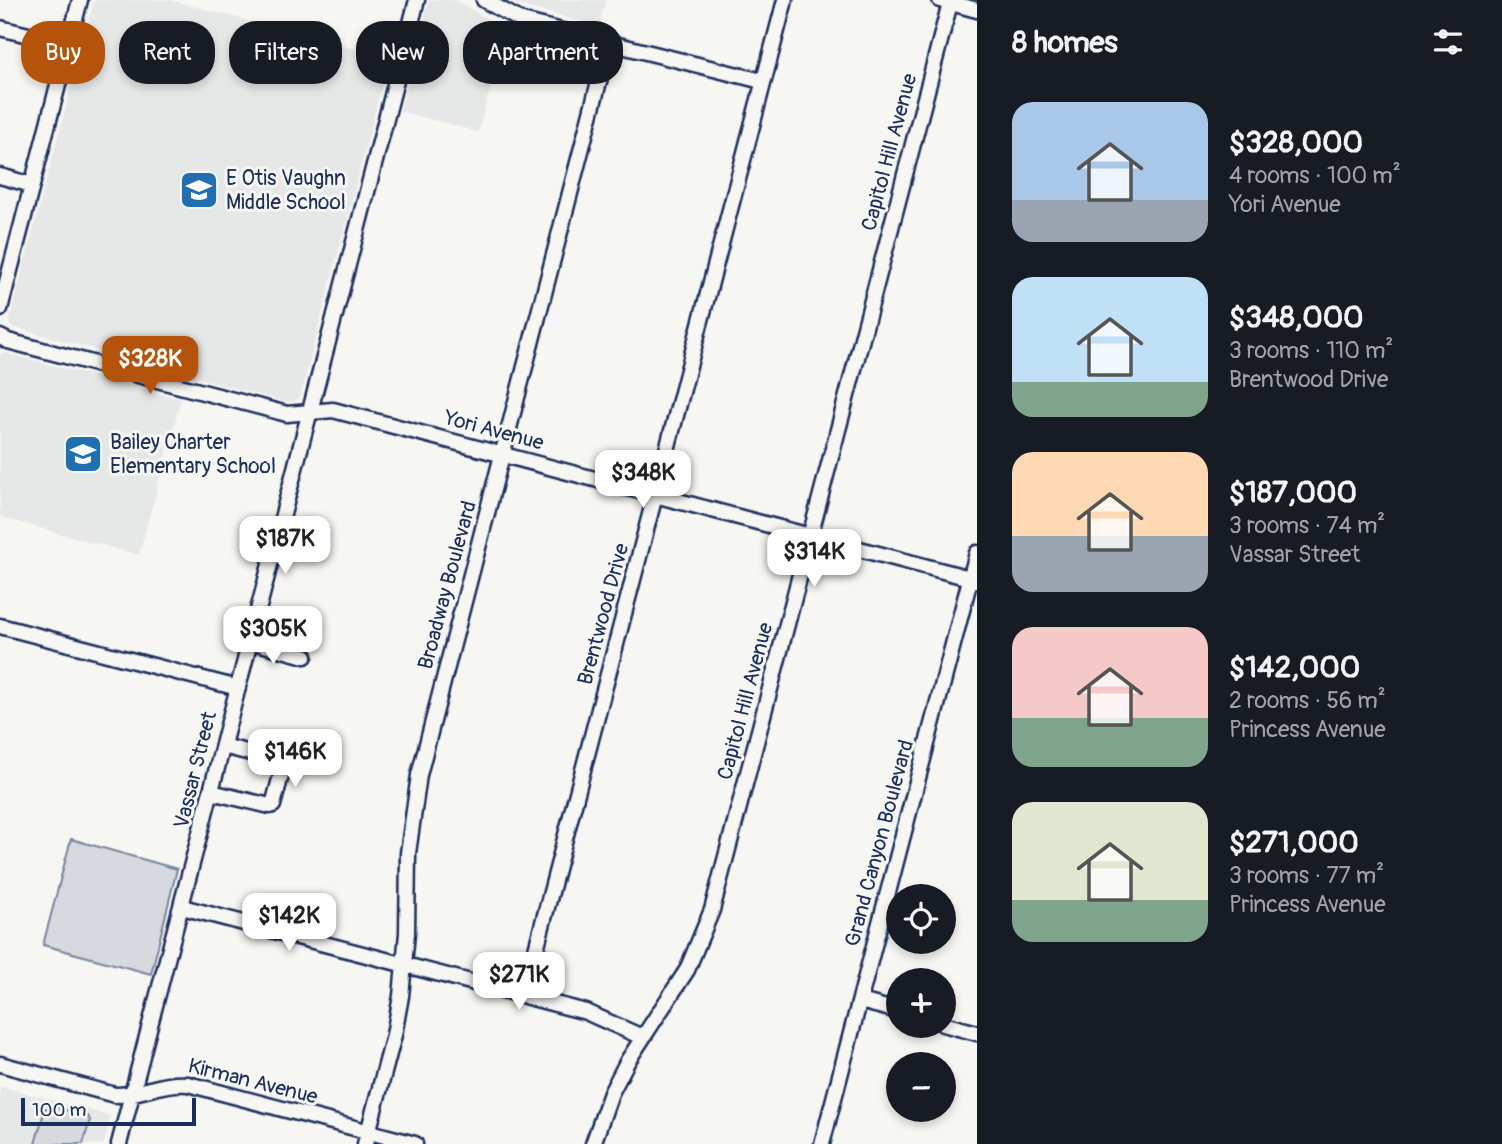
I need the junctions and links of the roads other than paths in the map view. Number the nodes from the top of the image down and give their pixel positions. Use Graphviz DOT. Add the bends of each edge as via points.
graph roads {
  1 [pos="80,0"];
  2 [pos="417,0"];
  3 [pos="484,0"];
  4 [pos="785,0"];
  5 [pos="945,1"];
  6 [pos="977,10"];
  7 [pos="75,21"];
  8 [pos="522,21"];
  9 [pos="0,28"];
  10 [pos="21,33"];
  11 [pos="623,47"];
  12 [pos="762,81"];
  13 [pos="59,84"];
  14 [pos="597,84"];
  15 [pos="0,176"];
  16 [pos="32,185"];
  17 [pos="0,309"];
  18 [pos="0,337"];
  19 [pos="309,412"];
  20 [pos="502,454"];
  21 [pos="656,495"];
  22 [pos="810,536"];
  23 [pos="977,553"];
  24 [pos="974,579"];
  25 [pos="0,626"];
  26 [pos="250,641"];
  27 [pos="305,656"];
  28 [pos="238,688"];
  29 [pos="223,746"];
  30 [pos="211,792"];
  31 [pos="182,907"];
  32 [pos="405,965"];
  33 [pos="524,996"];
  34 [pos="860,1001"];
  35 [pos="886,1009"];
  36 [pos="956,1027"];
  37 [pos="977,1033"];
  38 [pos="642,1037"];
  39 [pos="0,1064"];
  40 [pos="132,1093"];
  41 [pos="366,1138"];
  42 [pos="119,1144"];
  43 [pos="415,1144"];
  44 [pos="593,1144"];
  45 [pos="822,1144"];
  1 -- 7 [label="street"];
  2 -- 19 [label="street, Vassar Street"];
  3 -- 8 [label="street"];
  4 -- 12 [label="street, Brentwood Drive"];
  5 -- 6 [label="street"];
  5 -- 22 [label="street, Capitol Hill Avenue"];
  9 -- 10 [label="street"];
  11 -- 12 [label="street"];
  12 -- 21 [label="street, Brentwood Drive"];
  13 -- 16 [label="street"];
  14 -- 20 [label="street, Broadway Boulevard"];
  15 -- 16 [label="street"];
  16 -- 17 [label="street"];
  18 -- 19 [label="street, Yori Avenue" via="262,408 290,414"];
  19 -- 20 [label="street, Yori Avenue" via="333,410"];
  19 -- 26 [label="street, Vassar Street"];
  20 -- 21 [label="street, Yori Avenue"];
  20 -- 32 [label="street, Broadway Boulevard" via="419,775 408,853"];
  21 -- 22 [label="street, Yori Avenue"];
  21 -- 33 [label="street, Brentwood Drive"];
  22 -- 24 [label="street, Yori Avenue"];
  22 -- 38 [label="street, Capitol Hill Avenue" via="712,910 687,970"];
  23 -- 24 [label="street, Grand Canyon Boulevard"];
  24 -- 34 [label="street, Grand Canyon Boulevard"];
  25 -- 28 [label="street"];
  26 -- 27 [label="street"];
  26 -- 28 [label="street, Vassar Street"];
  28 -- 29 [label="street, Vassar Street"];
  29 -- 30 [label="street, Vassar Street"];
  29 -- 30 [label="street" via="278,760 283,768 270,806"];
  30 -- 31 [label="street, Vassar Street"];
  31 -- 32 [label="street"];
  31 -- 40 [label="street, Vassar Street"];
  32 -- 33 [label="street"];
  32 -- 41 [label="street, Broadway Boulevard" via="394,1034"];
  33 -- 38 [label="street" via="586,1012"];
  34 -- 35 [label="street"];
  34 -- 45 [label="street, Grand Canyon Boulevard"];
  36 -- 37 [label="street"];
  38 -- 44 [label="street, Capitol Hill Avenue" via="611,1093"];
  39 -- 40 [label="street, Kirman Avenue" via="106,1093"];
  40 -- 41 [label="street, Kirman Avenue" via="162,1084 188,1084"];
  40 -- 42 [label="street, Vassar Street"];
  41 -- 43 [label="street, Kirman Avenue"];
}
